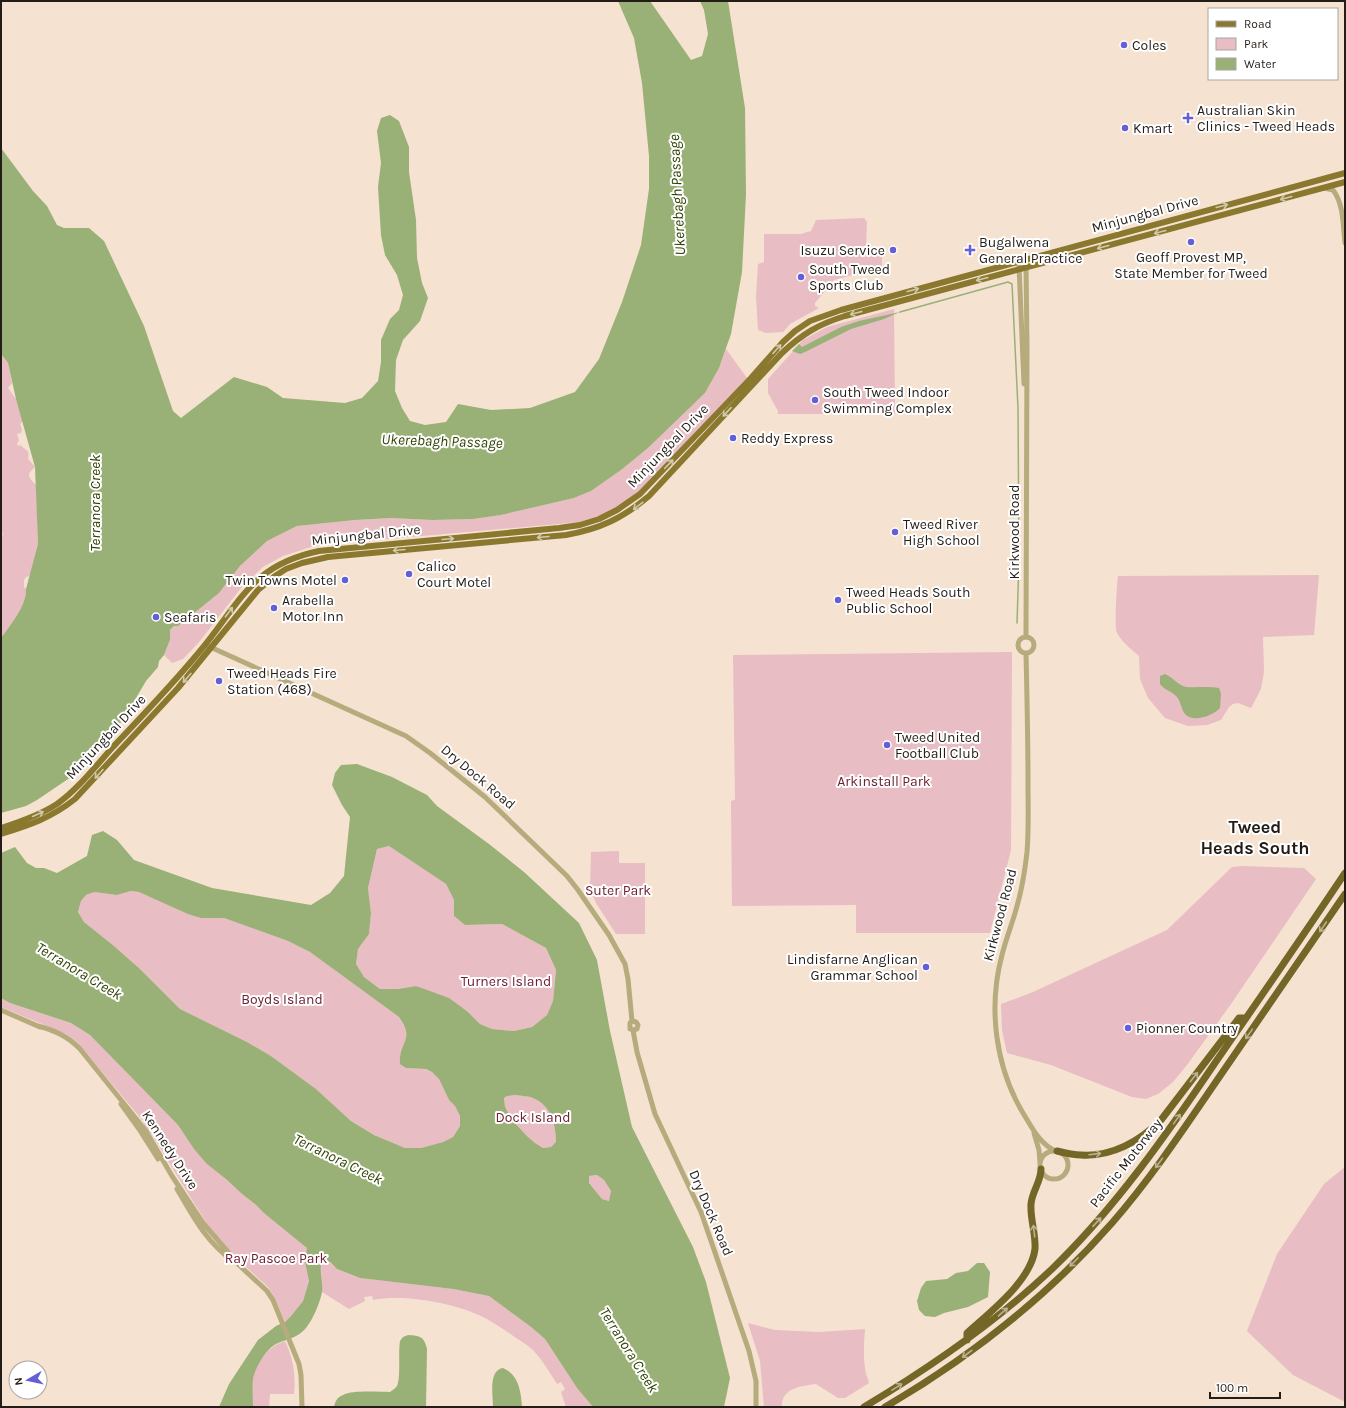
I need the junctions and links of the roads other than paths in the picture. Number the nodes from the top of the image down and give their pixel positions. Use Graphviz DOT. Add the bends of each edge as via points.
graph roads {
  1 [pos="1345,173"];
  2 [pos="1345,183"];
  3 [pos="1324,188"];
  4 [pos="1141,228"];
  5 [pos="1140,237"];
  6 [pos="1345,243"];
  7 [pos="1026,259"];
  8 [pos="1018,261"];
  9 [pos="1023,268"];
  10 [pos="1026,637"];
  11 [pos="209,646"];
  12 [pos="1026,653"];
  13 [pos="1,828"];
  14 [pos="1,834"];
  15 [pos="1345,873"];
  16 [pos="1345,894"];
  17 [pos="1,1010"];
  18 [pos="1246,1018"];
  19 [pos="38,1026"];
  20 [pos="1031,1127"];
  21 [pos="1056,1151"];
  22 [pos="1041,1167"];
  23 [pos="198,1216"];
  24 [pos="215,1247"];
  25 [pos="240,1266"];
  26 [pos="967,1340"];
  27 [pos="302,1407"];
  28 [pos="756,1407"];
  29 [pos="864,1407"];
  30 [pos="885,1407"];
  1 -- 2 [label="street"];
  4 -- 1 [label="main road, Minjungbal Drive, one-way"];
  2 -- 3 [label="main road, Minjungbal Drive"];
  3 -- 5 [label="main road, Minjungbal Drive, one-way"];
  3 -- 6 [label="street" via="1332,190 1338,200"];
  4 -- 5 [label="main road"];
  4 -- 7 [label="main road, Minjungbal Drive"];
  5 -- 9 [label="main road, Minjungbal Drive, one-way"];
  7 -- 8 [label="main road, Minjungbal Drive"];
  7 -- 9 [label="street, Kirkwood Road"];
  8 -- 9 [label="street, Kirkwood Road"];
  11 -- 8 [label="main road, Minjungbal Drive, one-way" via="251,585 271,569 292,558 345,548 566,528 599,519 618,510 640,494 783,342 810,321"];
  9 -- 10 [label="street, Kirkwood Road" via="1027,348"];
  9 -- 11 [label="main road, Minjungbal Drive, one-way" via="845,316 810,330 782,353 650,496 609,524 566,535 341,556 302,563 275,576 258,590"];
  10 -- 12 [label="street" via="1031,639 1034,645 1032,651"];
  10 -- 12 [label="street" via="1019,640 1018,645 1019,650"];
  13 -- 11 [label="main road, Minjungbal Drive, one-way" via="47,810 67,796"];
  11 -- 14 [label="main road, Minjungbal Drive, one-way" via="178,688 75,799 44,820"];
  11 -- 28 [label="street, Dry Dock Road" via="406,736 486,797 567,876 578,890 609,935 627,970 632,1021 638,1025 634,1030 637,1052 655,1114 701,1212 750,1351 756,1381"];
  12 -- 20 [label="street, Kirkwood Road" via="1027,851 1017,906 998,968 995,1011 1004,1071"];
  15 -- 18 [label="highway, Pacific Motorway"];
  16 -- 30 [label="highway, Pacific Motorway, one-way" via="1177,1138 1112,1224 1059,1277 1000,1329 944,1371"];
  17 -- 19 [label="street, Kennedy Drive"];
  21 -- 18 [label="highway, one-way" via="1080,1155 1101,1154 1118,1149 1151,1130 1239,1018"];
  26 -- 18 [label="highway, Pacific Motorway, one-way" via="1047,1273 1104,1214 1150,1157"];
  19 -- 23 [label="street, Kennedy Drive" via="64,1035 80,1049 146,1131"];
  19 -- 24 [label="street, Kennedy Drive" via="73,1046 126,1111 148,1142 205,1236"];
  20 -- 21 [label="street, Kirkwood Road" via="1044,1143"];
  20 -- 22 [label="street, Kirkwood Road"];
  21 -- 22 [label="street" via="1045,1155 1041,1160"];
  21 -- 22 [label="street" via="1067,1160 1065,1173 1053,1179 1045,1176"];
  26 -- 22 [label="highway, one-way" via="967,1333 1017,1285 1032,1261 1035,1236 1031,1204"];
  23 -- 24 [label="street" via="216,1244"];
  23 -- 25 [label="street, Kennedy Drive"];
  24 -- 25 [label="street, Kennedy Drive"];
  25 -- 27 [label="street, Kennedy Drive" via="273,1300 301,1373"];
  29 -- 26 [label="highway, Pacific Motorway, one-way"];
}
